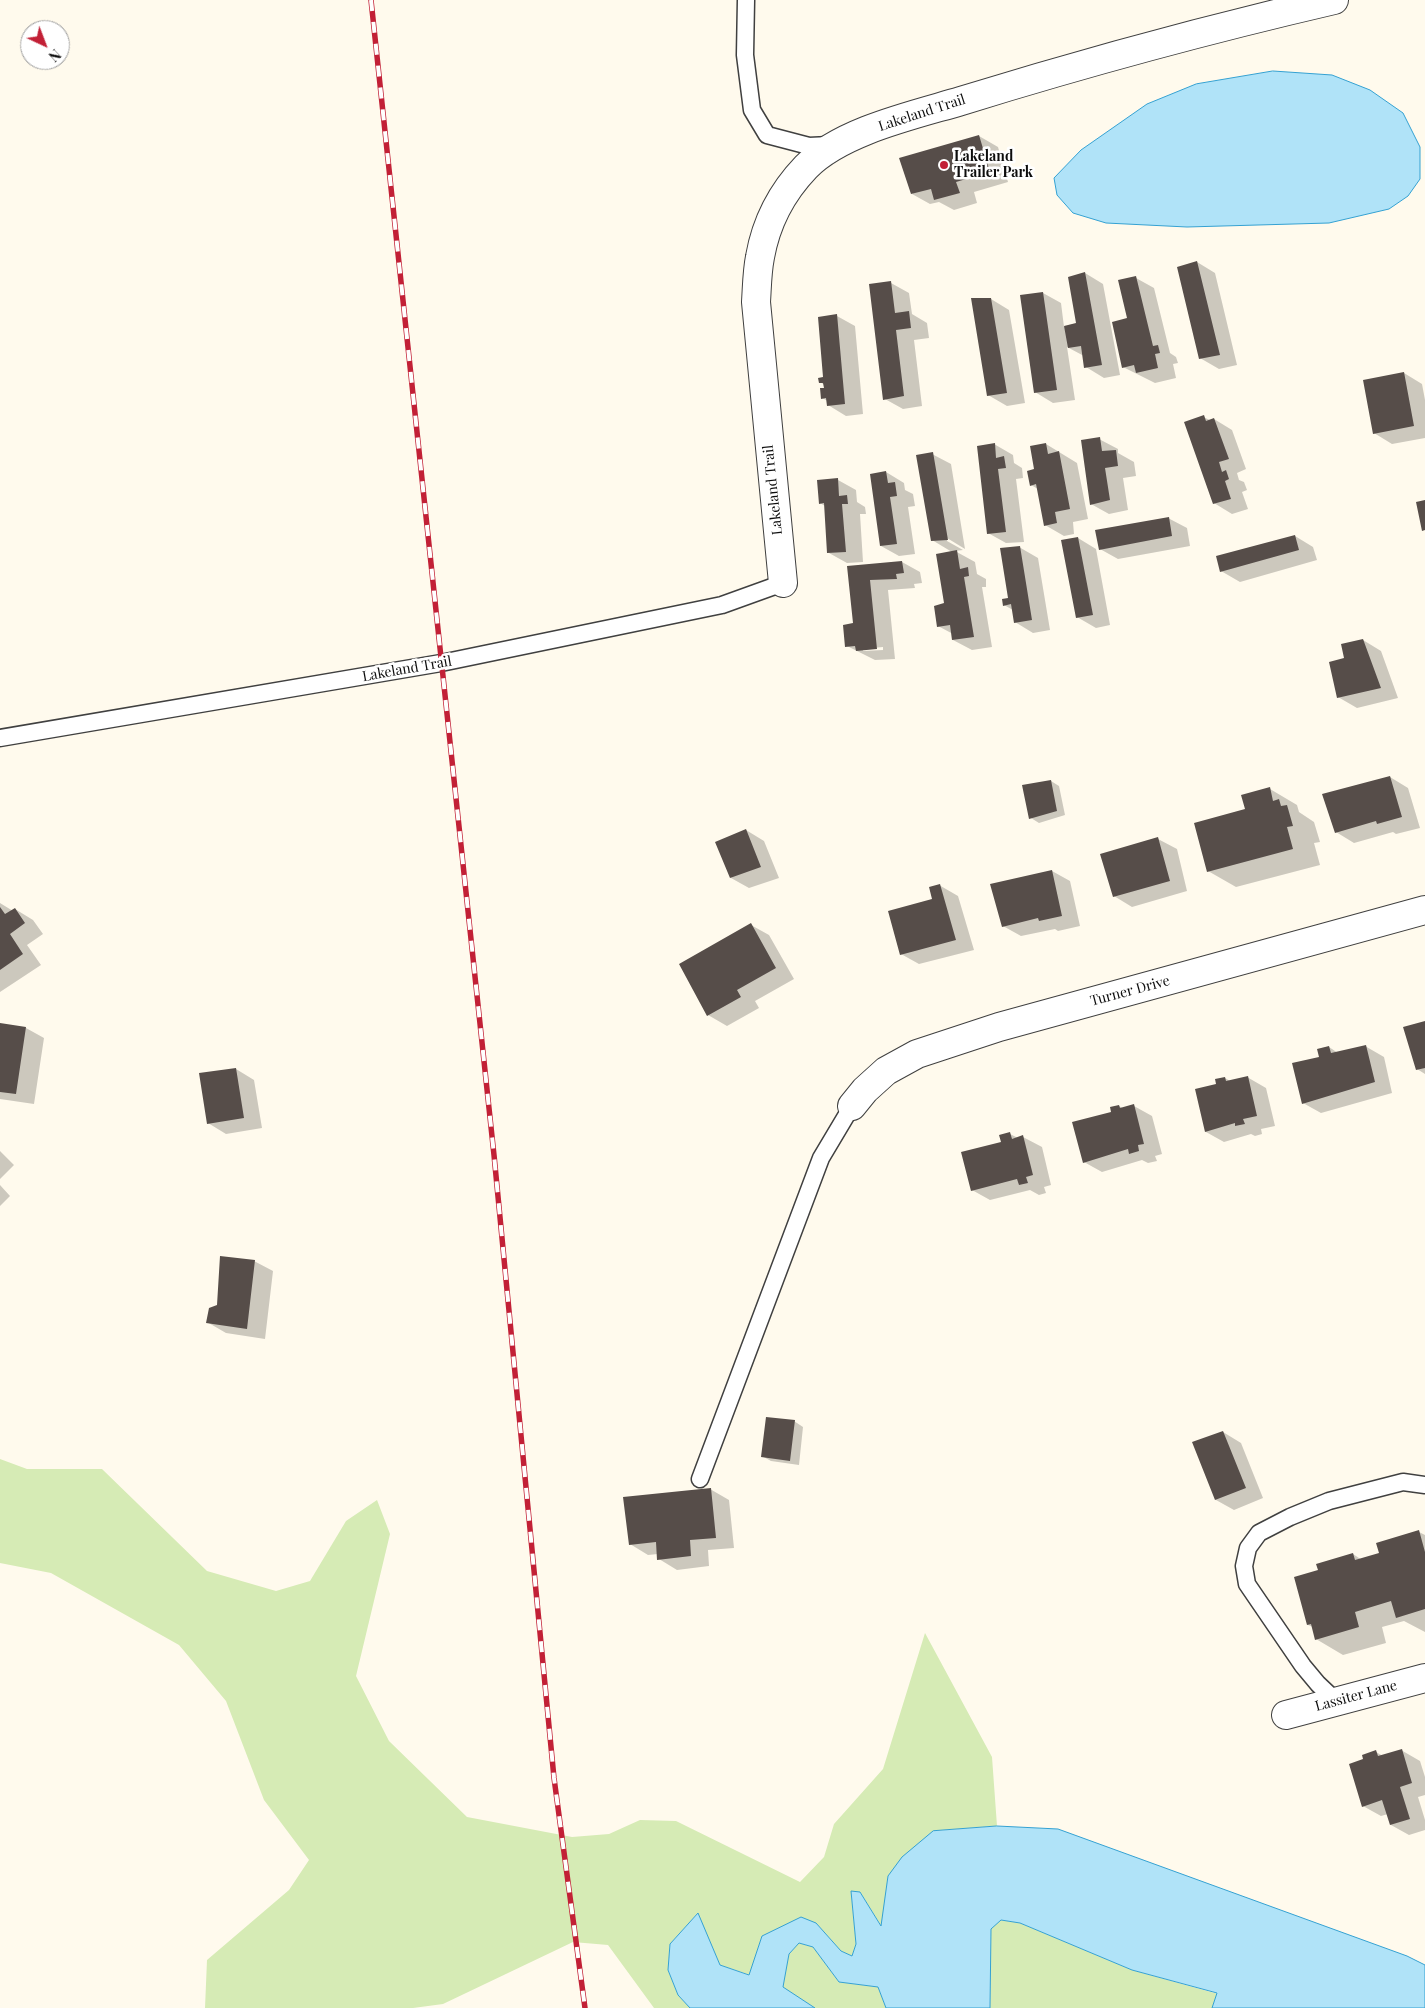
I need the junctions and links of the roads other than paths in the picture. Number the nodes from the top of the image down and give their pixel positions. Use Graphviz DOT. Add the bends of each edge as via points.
graph roads {
  1 [pos="746,0"];
  2 [pos="1334,0"];
  3 [pos="837,144"];
  4 [pos="783,583"];
  5 [pos="0,738"];
  6 [pos="1425,910"];
  7 [pos="852,1106"];
  8 [pos="700,1479"];
  9 [pos="1425,1485"];
  10 [pos="1425,1678"];
  11 [pos="1337,1702"];
  12 [pos="1286,1715"];
  1 -- 3 [label="lane" via="745,55 752,110 767,135 808,146"];
  2 -- 3 [label="street, Lakeland Trail" via="1004,88 880,126"];
  3 -- 4 [label="street, Lakeland Trail" via="807,166 785,192 772,217 760,256 756,302"];
  4 -- 5 [label="lane, Lakeland Trail" via="722,604 441,663"];
  6 -- 7 [label="street, Turner Drive" via="1000,1027 916,1054 886,1071"];
  7 -- 8 [label="lane" via="822,1158"];
  9 -- 11 [label="lane" via="1404,1482 1329,1501 1290,1516 1259,1533 1248,1548 1244,1566 1247,1584 1303,1666"];
  10 -- 11 [label="street, Lassiter Lane"];
  11 -- 12 [label="street, Lassiter Lane"];
}
